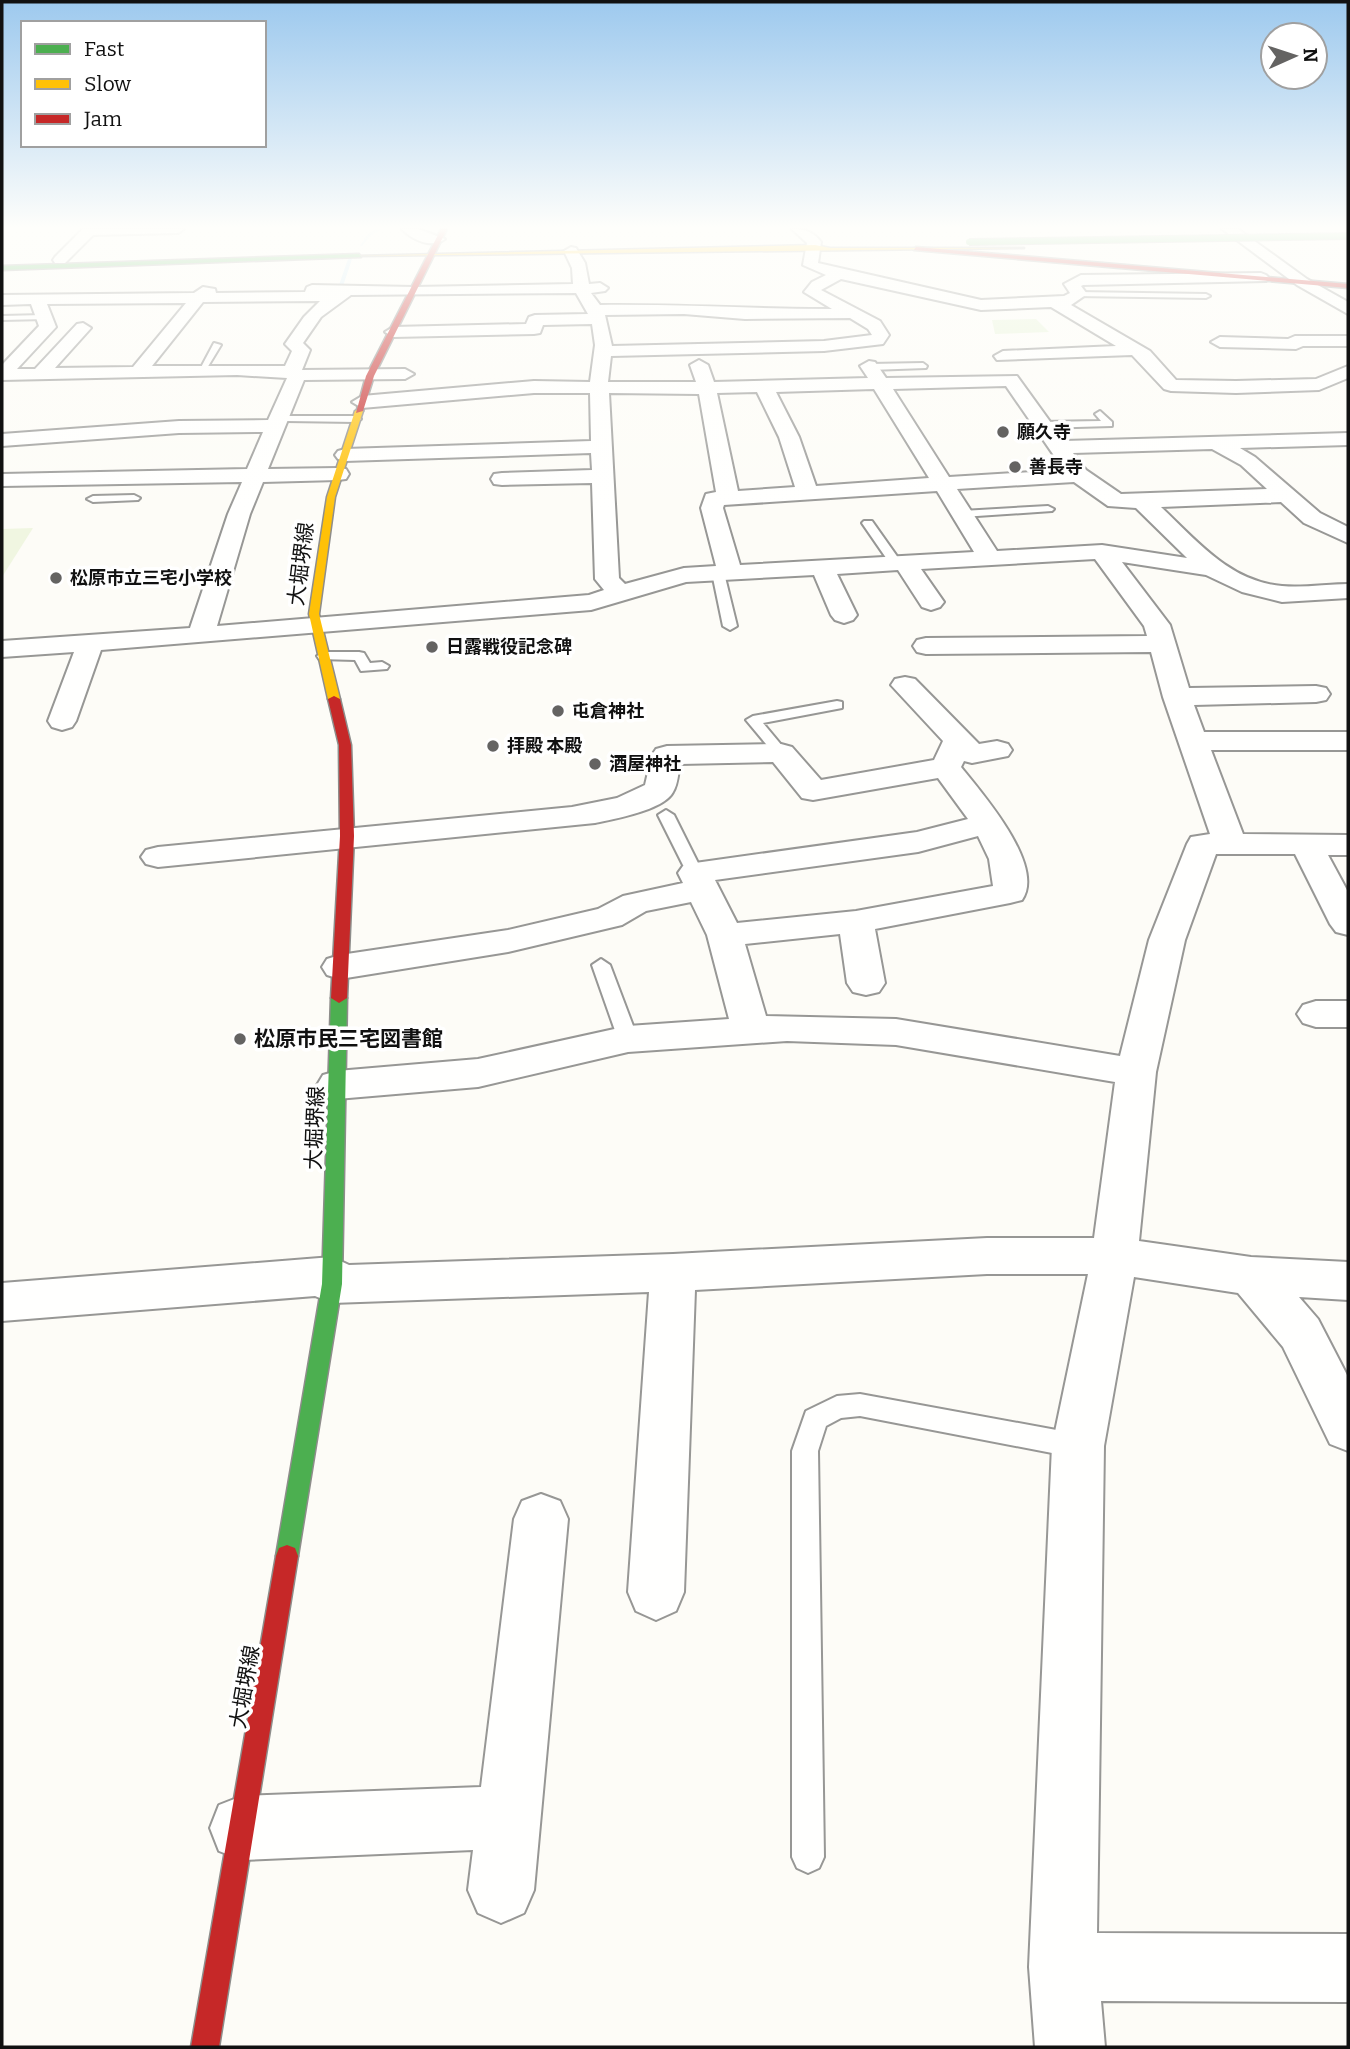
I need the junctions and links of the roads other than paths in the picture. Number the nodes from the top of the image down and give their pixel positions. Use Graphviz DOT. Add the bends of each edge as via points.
graph roads {
  1 [pos="47,325"];
  2 [pos="176,325"];
  3 [pos="305,325"];
  4 [pos="397,325"];
  5 [pos="534,325"];
  6 [pos="601,325"];
  7 [pos="682,325"];
  8 [pos="710,325"];
  9 [pos="873,325"];
  10 [pos="1091,325"];
  11 [pos="83,328"];
  12 [pos="696,329"];
  13 [pos="502,330"];
  14 [pos="393,332"];
  15 [pos="729,335"];
  16 [pos="1348,341"];
  17 [pos="851,342"];
  18 [pos="1220,342"];
  19 [pos="217,345"];
  20 [pos="539,345"];
  21 [pos="1132,350"];
  22 [pos="27,352"];
  23 [pos="61,352"];
  24 [pos="593,362"];
  25 [pos="923,366"];
  26 [pos="530,369"];
  27 [pos="1348,370"];
  28 [pos="201,371"];
  29 [pos="446,371"];
  30 [pos="138,372"];
  31 [pos="422,372"];
  32 [pos="40,374"];
  33 [pos="294,374"];
  34 [pos="2,375"];
  35 [pos="876,375"];
  36 [pos="370,376"];
  37 [pos="1011,380"];
  38 [pos="764,387"];
  39 [pos="1236,387"];
  40 [pos="707,388"];
  41 [pos="445,395"];
  42 [pos="1262,407"];
  43 [pos="359,410"];
  44 [pos="1100,414"];
  45 [pos="1283,420"];
  46 [pos="282,422"];
  47 [pos="1041,425"];
  48 [pos="1348,439"];
  49 [pos="2,440"];
  50 [pos="1314,440"];
  51 [pos="1217,443"];
  52 [pos="602,446"];
  53 [pos="1056,447"];
  54 [pos="342,464"];
  55 [pos="1078,475"];
  56 [pos="255,476"];
  57 [pos="603,476"];
  58 [pos="147,478"];
  59 [pos="502,479"];
  60 [pos="2,480"];
  61 [pos="941,483"];
  62 [pos="807,492"];
  63 [pos="1284,495"];
  64 [pos="728,497"];
  65 [pos="134,498"];
  66 [pos="93,499"];
  67 [pos="1037,499"];
  68 [pos="1142,501"];
  69 [pos="1048,509"];
  70 [pos="125,511"];
  71 [pos="962,514"];
  72 [pos="1058,517"];
  73 [pos="867,523"];
  74 [pos="1348,536"];
  75 [pos="1102,552"];
  76 [pos="989,556"];
  77 [pos="900,562"];
  78 [pos="822,567"];
  79 [pos="1212,569"];
  80 [pos="724,573"];
  81 [pos="1348,592"];
  82 [pos="619,593"];
  83 [pos="931,602"];
  84 [pos="844,615"];
  85 [pos="317,625"];
  86 [pos="730,626"];
  87 [pos="201,635"];
  88 [pos="90,644"];
  89 [pos="1163,644"];
  90 [pos="926,646"];
  91 [pos="2,649"];
  92 [pos="324,656"];
  93 [pos="382,666"];
  94 [pos="905,685"];
  95 [pos="1316,694"];
  96 [pos="1177,697"];
  97 [pos="837,705"];
  98 [pos="62,721"];
  99 [pos="1195,741"];
  100 [pos="1348,741"];
  101 [pos="997,750"];
  102 [pos="952,753"];
  103 [pos="781,754"];
  104 [pos="666,814"];
  105 [pos="986,824"];
  106 [pos="347,836"];
  107 [pos="1229,842"];
  108 [pos="1306,844"];
  109 [pos="1348,845"];
  110 [pos="159,858"];
  111 [pos="699,881"];
  112 [pos="856,922"];
  113 [pos="1348,924"];
  114 [pos="725,935"];
  115 [pos="601,965"];
  116 [pos="340,967"];
  117 [pos="866,983"];
  118 [pos="751,1030"];
  119 [pos="628,1039"];
  120 [pos="1136,1072"];
  121 [pos="337,1085"];
  122 [pos="1115,1256"];
  123 [pos="673,1273"];
  124 [pos="1251,1276"];
  125 [pos="332,1280"];
  126 [pos="1348,1282"];
  127 [pos="2,1302"];
  128 [pos="1348,1428"];
  129 [pos="1078,1446"];
  130 [pos="541,1519"];
  131 [pos="656,1592"];
  132 [pos="510,1816"];
  133 [pos="242,1828"];
  134 [pos="808,1857"];
  135 [pos="501,1890"];
  136 [pos="1063,1967"];
  137 [pos="1348,1968"];
  138 [pos="205,2047"];
  139 [pos="1070,2047"];
  1 -- 22 [label="street"];
  2 -- 30 [label="street"];
  3 -- 33 [label="street" via="294,344 301,350"];
  4 -- 14 [label="main road, 大堀堺線"];
  5 -- 13 [label="street" via="534,329"];
  6 -- 24 [label="street"];
  7 -- 12 [label="street"];
  8 -- 12 [label="street"];
  9 -- 17 [label="street" via="881,335 877,340"];
  10 -- 21 [label="street"];
  11 -- 23 [label="street"];
  12 -- 15 [label="street"];
  12 -- 17 [label="street"];
  12 -- 24 [label="street"];
  12 -- 40 [label="street"];
  13 -- 14 [label="street"];
  13 -- 20 [label="street" via="501,346"];
  14 -- 36 [label="main road, 大堀堺線"];
  16 -- 18 [label="street"];
  17 -- 35 [label="street"];
  19 -- 28 [label="lane"];
  21 -- 37 [label="street" via="998,351 1017,373"];
  21 -- 39 [label="street" via="1143,355 1171,385"];
  22 -- 23 [label="street"];
  22 -- 34 [label="street"];
  23 -- 32 [label="street"];
  24 -- 26 [label="street"];
  24 -- 40 [label="street"];
  24 -- 41 [label="street" via="534,387"];
  24 -- 52 [label="street"];
  25 -- 35 [label="lane"];
  27 -- 39 [label="street" via="1319,384"];
  28 -- 30 [label="street"];
  28 -- 33 [label="street"];
  29 -- 41 [label="street"];
  30 -- 32 [label="street"];
  31 -- 36 [label="street"];
  32 -- 34 [label="street"];
  33 -- 36 [label="street"];
  33 -- 46 [label="street"];
  35 -- 37 [label="street"];
  35 -- 38 [label="street"];
  35 -- 61 [label="street"];
  36 -- 43 [label="main road, 大堀堺線"];
  37 -- 47 [label="street"];
  38 -- 40 [label="street"];
  38 -- 62 [label="street" via="789,437"];
  39 -- 42 [label="street"];
  40 -- 64 [label="street"];
  41 -- 43 [label="street"];
  43 -- 46 [label="lane"];
  43 -- 54 [label="main road, 大堀堺線"];
  44 -- 47 [label="lane" via="1109,424"];
  45 -- 50 [label="street"];
  46 -- 49 [label="street"];
  46 -- 56 [label="street"];
  47 -- 53 [label="street"];
  48 -- 50 [label="street"];
  50 -- 51 [label="street"];
  51 -- 53 [label="street"];
  51 -- 63 [label="street" via="1248,461"];
  52 -- 54 [label="street"];
  52 -- 57 [label="street"];
  53 -- 55 [label="street"];
  54 -- 56 [label="street"];
  54 -- 85 [label="main road, 大堀堺線" via="331,497 318,577"];
  55 -- 61 [label="street"];
  55 -- 68 [label="street" via="1116,502"];
  56 -- 58 [label="street"];
  56 -- 87 [label="street"];
  57 -- 59 [label="street"];
  57 -- 82 [label="street" via="607,579"];
  58 -- 60 [label="street"];
  58 -- 65 [label="lane"];
  61 -- 62 [label="street"];
  61 -- 71 [label="street"];
  62 -- 64 [label="street"];
  63 -- 68 [label="street"];
  63 -- 74 [label="street" via="1312,518"];
  64 -- 80 [label="street" via="714,499 712,508"];
  65 -- 66 [label="lane"];
  65 -- 70 [label="lane"];
  67 -- 69 [label="lane"];
  68 -- 79 [label="street"];
  69 -- 71 [label="lane"];
  69 -- 72 [label="lane"];
  71 -- 76 [label="street"];
  73 -- 77 [label="lane" via="885,551"];
  75 -- 76 [label="street"];
  75 -- 79 [label="street"];
  75 -- 89 [label="street" via="1157,625"];
  76 -- 77 [label="street"];
  77 -- 78 [label="street"];
  77 -- 83 [label="street"];
  78 -- 80 [label="street"];
  78 -- 84 [label="street"];
  79 -- 81 [label="street" via="1251,587 1282,594"];
  80 -- 82 [label="street" via="684,575"];
  80 -- 86 [label="lane"];
  82 -- 85 [label="street" via="591,602"];
  85 -- 87 [label="street"];
  85 -- 92 [label="main road, 大堀堺線"];
  87 -- 88 [label="street"];
  88 -- 91 [label="street"];
  88 -- 98 [label="street"];
  89 -- 90 [label="street"];
  89 -- 96 [label="street"];
  92 -- 93 [label="lane" via="359,656 366,668"];
  92 -- 106 [label="main road, 大堀堺線" via="345,745"];
  94 -- 102 [label="street"];
  95 -- 96 [label="street"];
  96 -- 99 [label="street"];
  97 -- 103 [label="lane" via="753,720"];
  99 -- 100 [label="street"];
  99 -- 107 [label="street"];
  101 -- 102 [label="street"];
  102 -- 103 [label="street" via="813,791"];
  102 -- 105 [label="street"];
  103 -- 106 [label="street" via="667,755 659,790 631,806 603,812"];
  104 -- 111 [label="lane"];
  105 -- 111 [label="street" via="918,842"];
  105 -- 112 [label="street" via="1004,850 1010,893"];
  106 -- 110 [label="street"];
  106 -- 116 [label="main road, 大堀堺線"];
  107 -- 108 [label="street"];
  107 -- 120 [label="street" via="1203,844 1167,940"];
  108 -- 109 [label="street"];
  108 -- 113 [label="street"];
  111 -- 114 [label="street"];
  111 -- 116 [label="street" via="635,903 610,917 508,941"];
  112 -- 114 [label="street"];
  112 -- 117 [label="street"];
  114 -- 118 [label="street"];
  115 -- 119 [label="lane"];
  116 -- 121 [label="main road, 大堀堺線"];
  118 -- 119 [label="street"];
  118 -- 120 [label="street" via="896,1032"];
  119 -- 121 [label="street" via="478,1073"];
  120 -- 122 [label="street"];
  121 -- 125 [label="main road, 大堀堺線"];
  122 -- 123 [label="street" via="987,1256"];
  122 -- 124 [label="street"];
  122 -- 129 [label="street"];
  123 -- 125 [label="street"];
  123 -- 131 [label="street"];
  124 -- 126 [label="street"];
  124 -- 128 [label="street" via="1301,1334"];
  125 -- 127 [label="street"];
  125 -- 133 [label="main road, 大堀堺線"];
  129 -- 134 [label="lane" via="860,1405 838,1408 815,1419 805,1451"];
  129 -- 136 [label="street"];
  130 -- 132 [label="street"];
  132 -- 133 [label="street"];
  132 -- 135 [label="street"];
  133 -- 138 [label="main road, 大堀堺線"];
  136 -- 137 [label="street"];
  136 -- 139 [label="street"];
}
